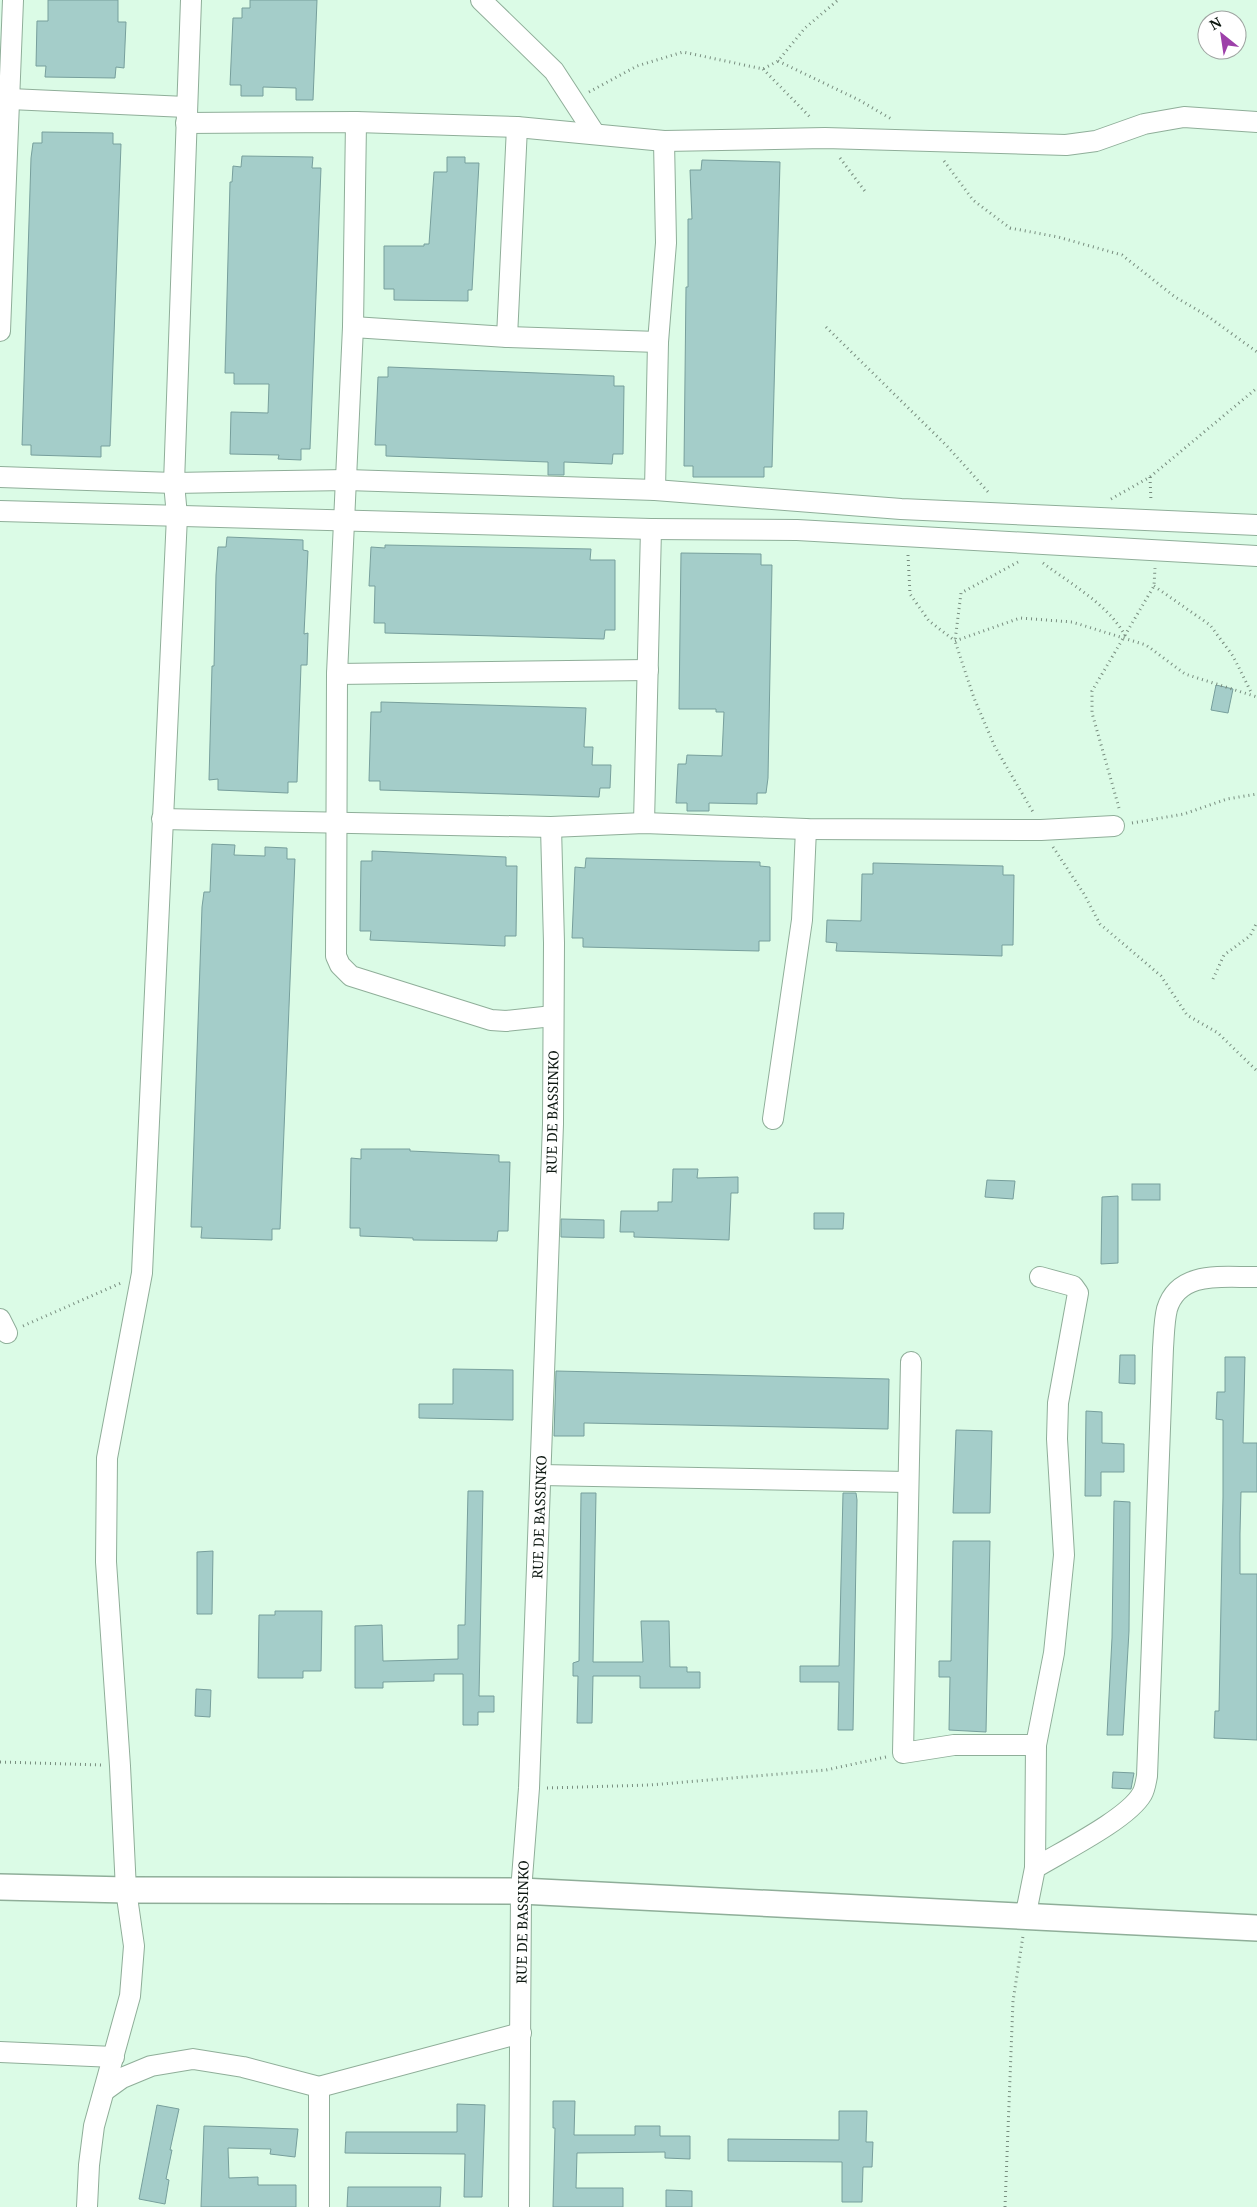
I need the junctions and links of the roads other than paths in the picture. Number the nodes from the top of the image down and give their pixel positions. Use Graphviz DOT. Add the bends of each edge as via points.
graph roads {
  1 [pos="13,0"];
  2 [pos="191,0"];
  3 [pos="481,0"];
  4 [pos="10,99"];
  5 [pos="186,115"];
  6 [pos="356,122"];
  7 [pos="1257,122"];
  8 [pos="517,127"];
  9 [pos="595,134"];
  10 [pos="664,141"];
  11 [pos="0,326"];
  12 [pos="354,327"];
  13 [pos="0,331"];
  14 [pos="507,337"];
  15 [pos="658,342"];
  16 [pos="0,477"];
  17 [pos="347,480"];
  18 [pos="174,483"];
  19 [pos="655,490"];
  20 [pos="0,511"];
  21 [pos="177,516"];
  22 [pos="344,520"];
  23 [pos="1257,525"];
  24 [pos="651,529"];
  25 [pos="1257,556"];
  26 [pos="648,670"];
  27 [pos="337,674"];
  28 [pos="162,819"];
  29 [pos="335,822"];
  30 [pos="644,823"];
  31 [pos="1119,825"];
  32 [pos="551,827"];
  33 [pos="806,830"];
  34 [pos="553,1016"];
  35 [pos="773,1119"];
  36 [pos="1040,1277"];
  37 [pos="1257,1278"];
  38 [pos="911,1362"];
  39 [pos="541,1474"];
  40 [pos="907,1482"];
  41 [pos="1036,1745"];
  42 [pos="1035,1868"];
  43 [pos="0,1887"];
  44 [pos="126,1890"];
  45 [pos="521,1891"];
  46 [pos="1025,1918"];
  47 [pos="1257,1928"];
  48 [pos="521,2033"];
  49 [pos="0,2052"];
  50 [pos="114,2056"];
  51 [pos="319,2087"];
  52 [pos="104,2091"];
  53 [pos="87,2207"];
  54 [pos="319,2207"];
  55 [pos="519,2207"];
  1 -- 4 [label="street"];
  2 -- 5 [label="street"];
  3 -- 9 [label="street" via="554,71"];
  4 -- 5 [label="street"];
  4 -- 11 [label="street"];
  5 -- 6 [label="street"];
  5 -- 18 [label="street"];
  6 -- 8 [label="street"];
  6 -- 12 [label="street"];
  7 -- 10 [label="street" via="1184,117 1144,124 1096,141 1066,145 825,138"];
  8 -- 9 [label="street"];
  8 -- 14 [label="street"];
  9 -- 10 [label="street"];
  10 -- 15 [label="street" via="666,242"];
  11 -- 13 [label="street"];
  12 -- 14 [label="street"];
  12 -- 17 [label="street"];
  14 -- 15 [label="street"];
  15 -- 19 [label="street"];
  16 -- 18 [label="street"];
  17 -- 18 [label="street"];
  17 -- 19 [label="street"];
  17 -- 22 [label="street"];
  18 -- 21 [label="street"];
  19 -- 23 [label="street" via="900,510"];
  20 -- 21 [label="street"];
  21 -- 22 [label="street"];
  21 -- 28 [label="street"];
  22 -- 24 [label="street"];
  22 -- 27 [label="street"];
  24 -- 25 [label="street" via="797,530"];
  24 -- 26 [label="street"];
  26 -- 27 [label="street"];
  26 -- 30 [label="street"];
  27 -- 29 [label="street"];
  28 -- 29 [label="street"];
  28 -- 44 [label="street" via="142,1273 107,1458 106,1562"];
  29 -- 32 [label="street"];
  29 -- 34 [label="street" via="336,956 351,976 491,1020 506,1022"];
  30 -- 32 [label="street"];
  30 -- 33 [label="street"];
  31 -- 33 [label="street" via="1040,830"];
  32 -- 34 [label="street, RUE DE BASSINKO"];
  33 -- 35 [label="street" via="802,920"];
  34 -- 39 [label="street, RUE DE BASSINKO" via="553,1124"];
  36 -- 41 [label="street" via="1073,1286 1078,1293 1058,1403 1064,1555 1054,1653"];
  37 -- 42 [label="street" via="1199,1278 1183,1286 1167,1310 1147,1776 1142,1794 1113,1820"];
  38 -- 40 [label="street"];
  39 -- 40 [label="street"];
  39 -- 45 [label="street, RUE DE BASSINKO" via="529,1788"];
  40 -- 41 [label="street" via="903,1753 954,1745"];
  41 -- 42 [label="street"];
  42 -- 46 [label="street"];
  43 -- 44 [label="street"];
  44 -- 45 [label="street"];
  44 -- 50 [label="street" via="134,1946 130,1996"];
  45 -- 46 [label="street"];
  45 -- 48 [label="street, RUE DE BASSINKO"];
  46 -- 47 [label="street"];
  48 -- 51 [label="street"];
  48 -- 55 [label="street, RUE DE BASSINKO"];
  49 -- 50 [label="street"];
  50 -- 52 [label="street"];
  51 -- 52 [label="street" via="243,2067 193,2060 151,2066 122,2078"];
  51 -- 54 [label="street"];
  52 -- 53 [label="street" via="94,2126"];
}
